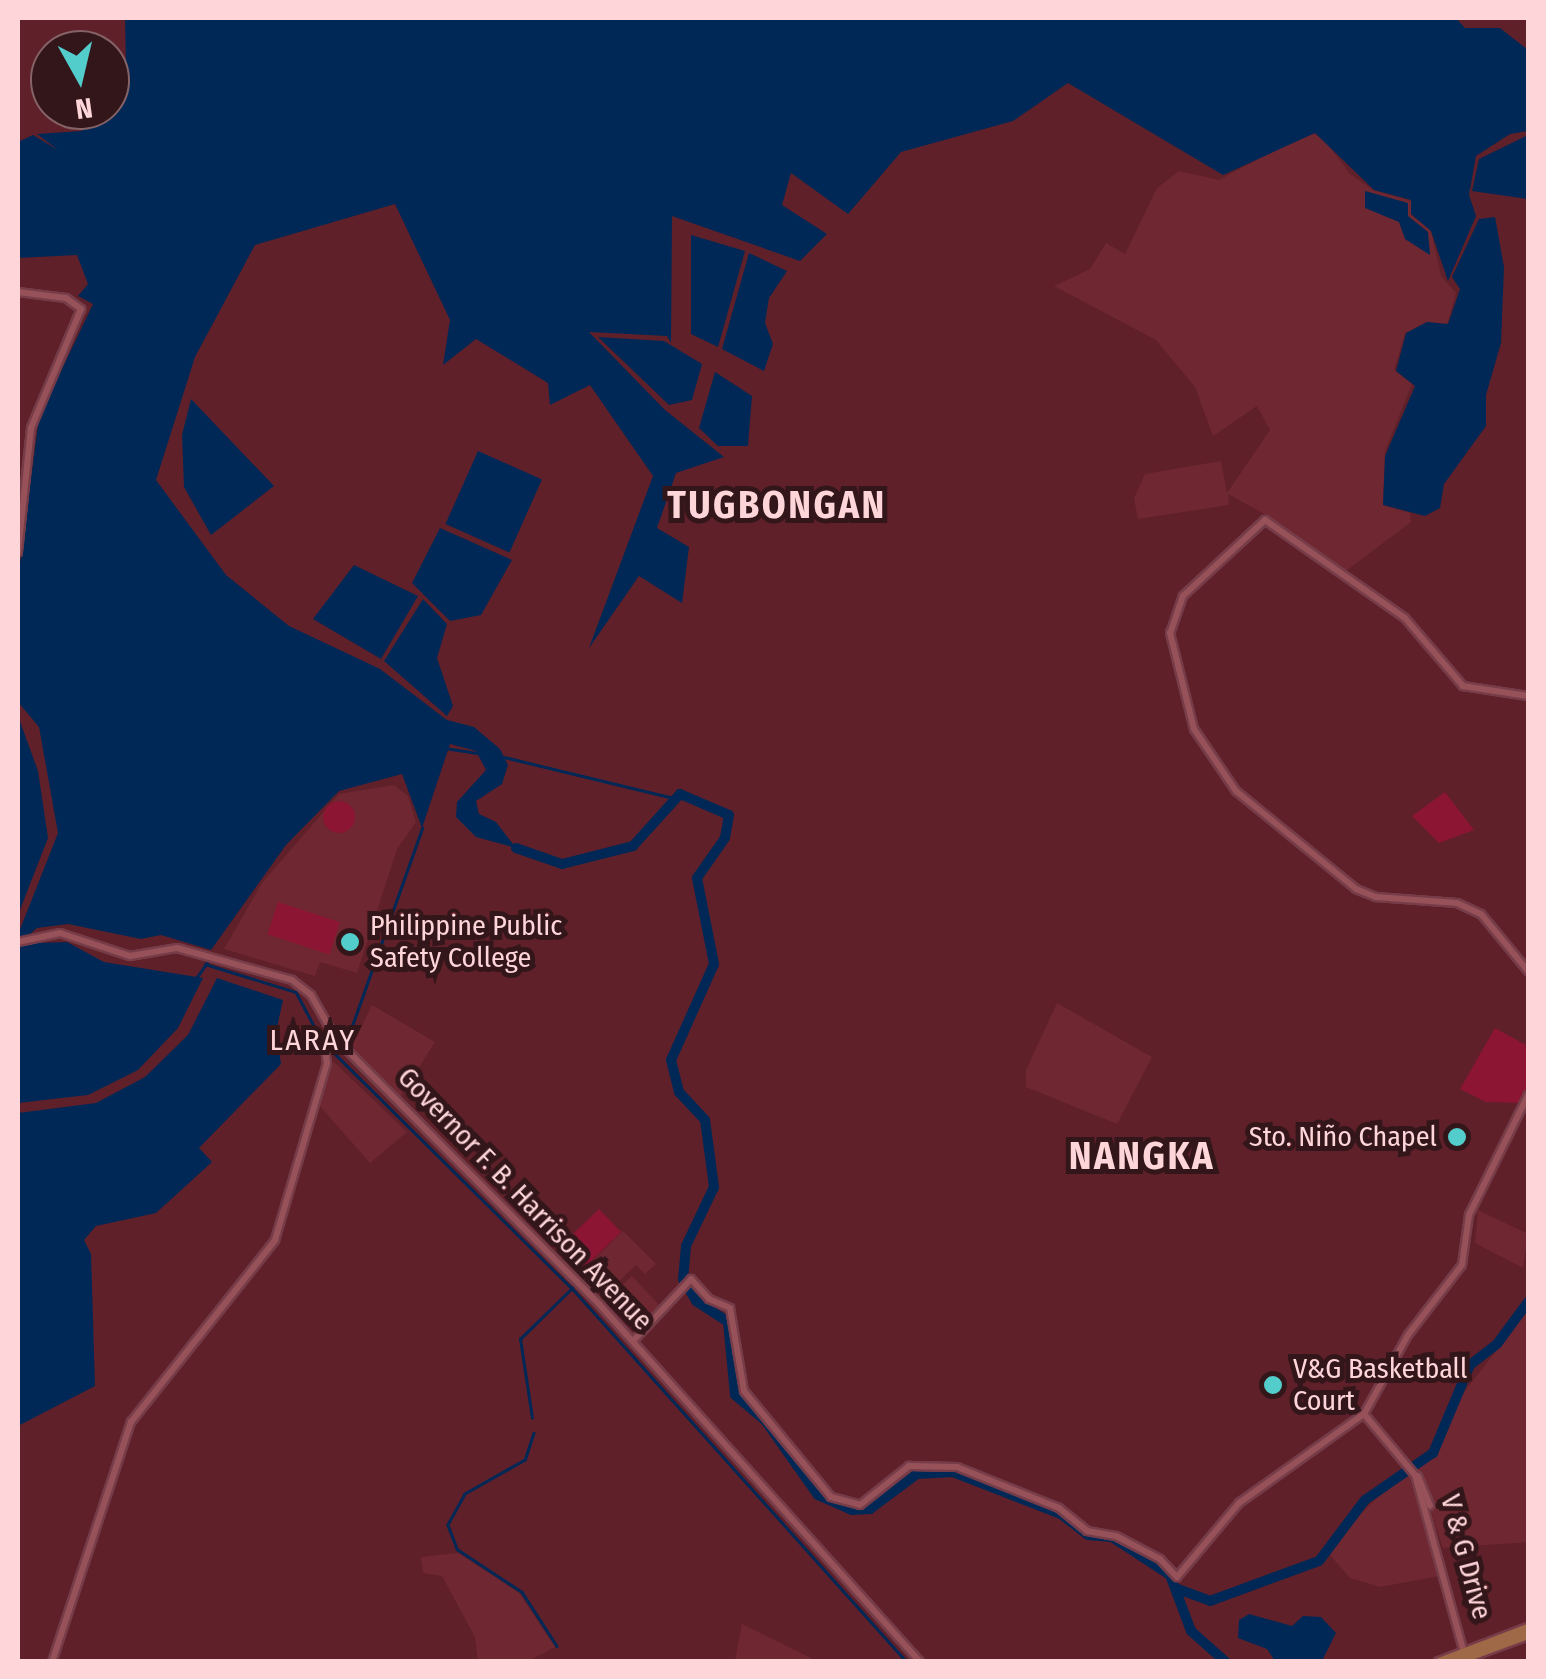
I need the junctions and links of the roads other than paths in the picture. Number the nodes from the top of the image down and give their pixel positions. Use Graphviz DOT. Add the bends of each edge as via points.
graph roads {
  1 [pos="18,292"];
  2 [pos="18,552"];
  3 [pos="1528,696"];
  4 [pos="19,942"];
  5 [pos="1528,971"];
  6 [pos="330,1043"];
  7 [pos="1528,1095"];
  8 [pos="632,1341"];
  9 [pos="1364,1414"];
  10 [pos="1528,1631"];
  11 [pos="1464,1656"];
  12 [pos="52,1662"];
  13 [pos="920,1662"];
  14 [pos="1438,1662"];
  1 -- 2 [label="street" via="66,298 81,312 31,428"];
  3 -- 5 [label="street" via="1463,686 1406,618 1264,520 1183,596 1170,633 1187,713 1210,761 1252,806 1356,889 1376,897 1457,903 1482,914"];
  4 -- 6 [label="street, Governor F. B. Harrison Avenue" via="60,933 130,956 177,948 286,977 311,995"];
  6 -- 8 [label="street, Governor F. B. Harrison Avenue"];
  6 -- 12 [label="street" via="275,1240 131,1422"];
  7 -- 9 [label="street" via="1469,1215 1462,1264 1408,1335"];
  8 -- 9 [label="street" via="688,1283 730,1308 744,1391 831,1497 865,1504 909,1466 957,1467 1060,1508 1086,1531 1116,1536 1160,1559 1176,1577 1257,1490"];
  8 -- 13 [label="street, Governor F. B. Harrison Avenue"];
  9 -- 11 [label="street, V & G Drive" via="1423,1484"];
  10 -- 11 [label="main road"];
  11 -- 14 [label="main road"];
}
